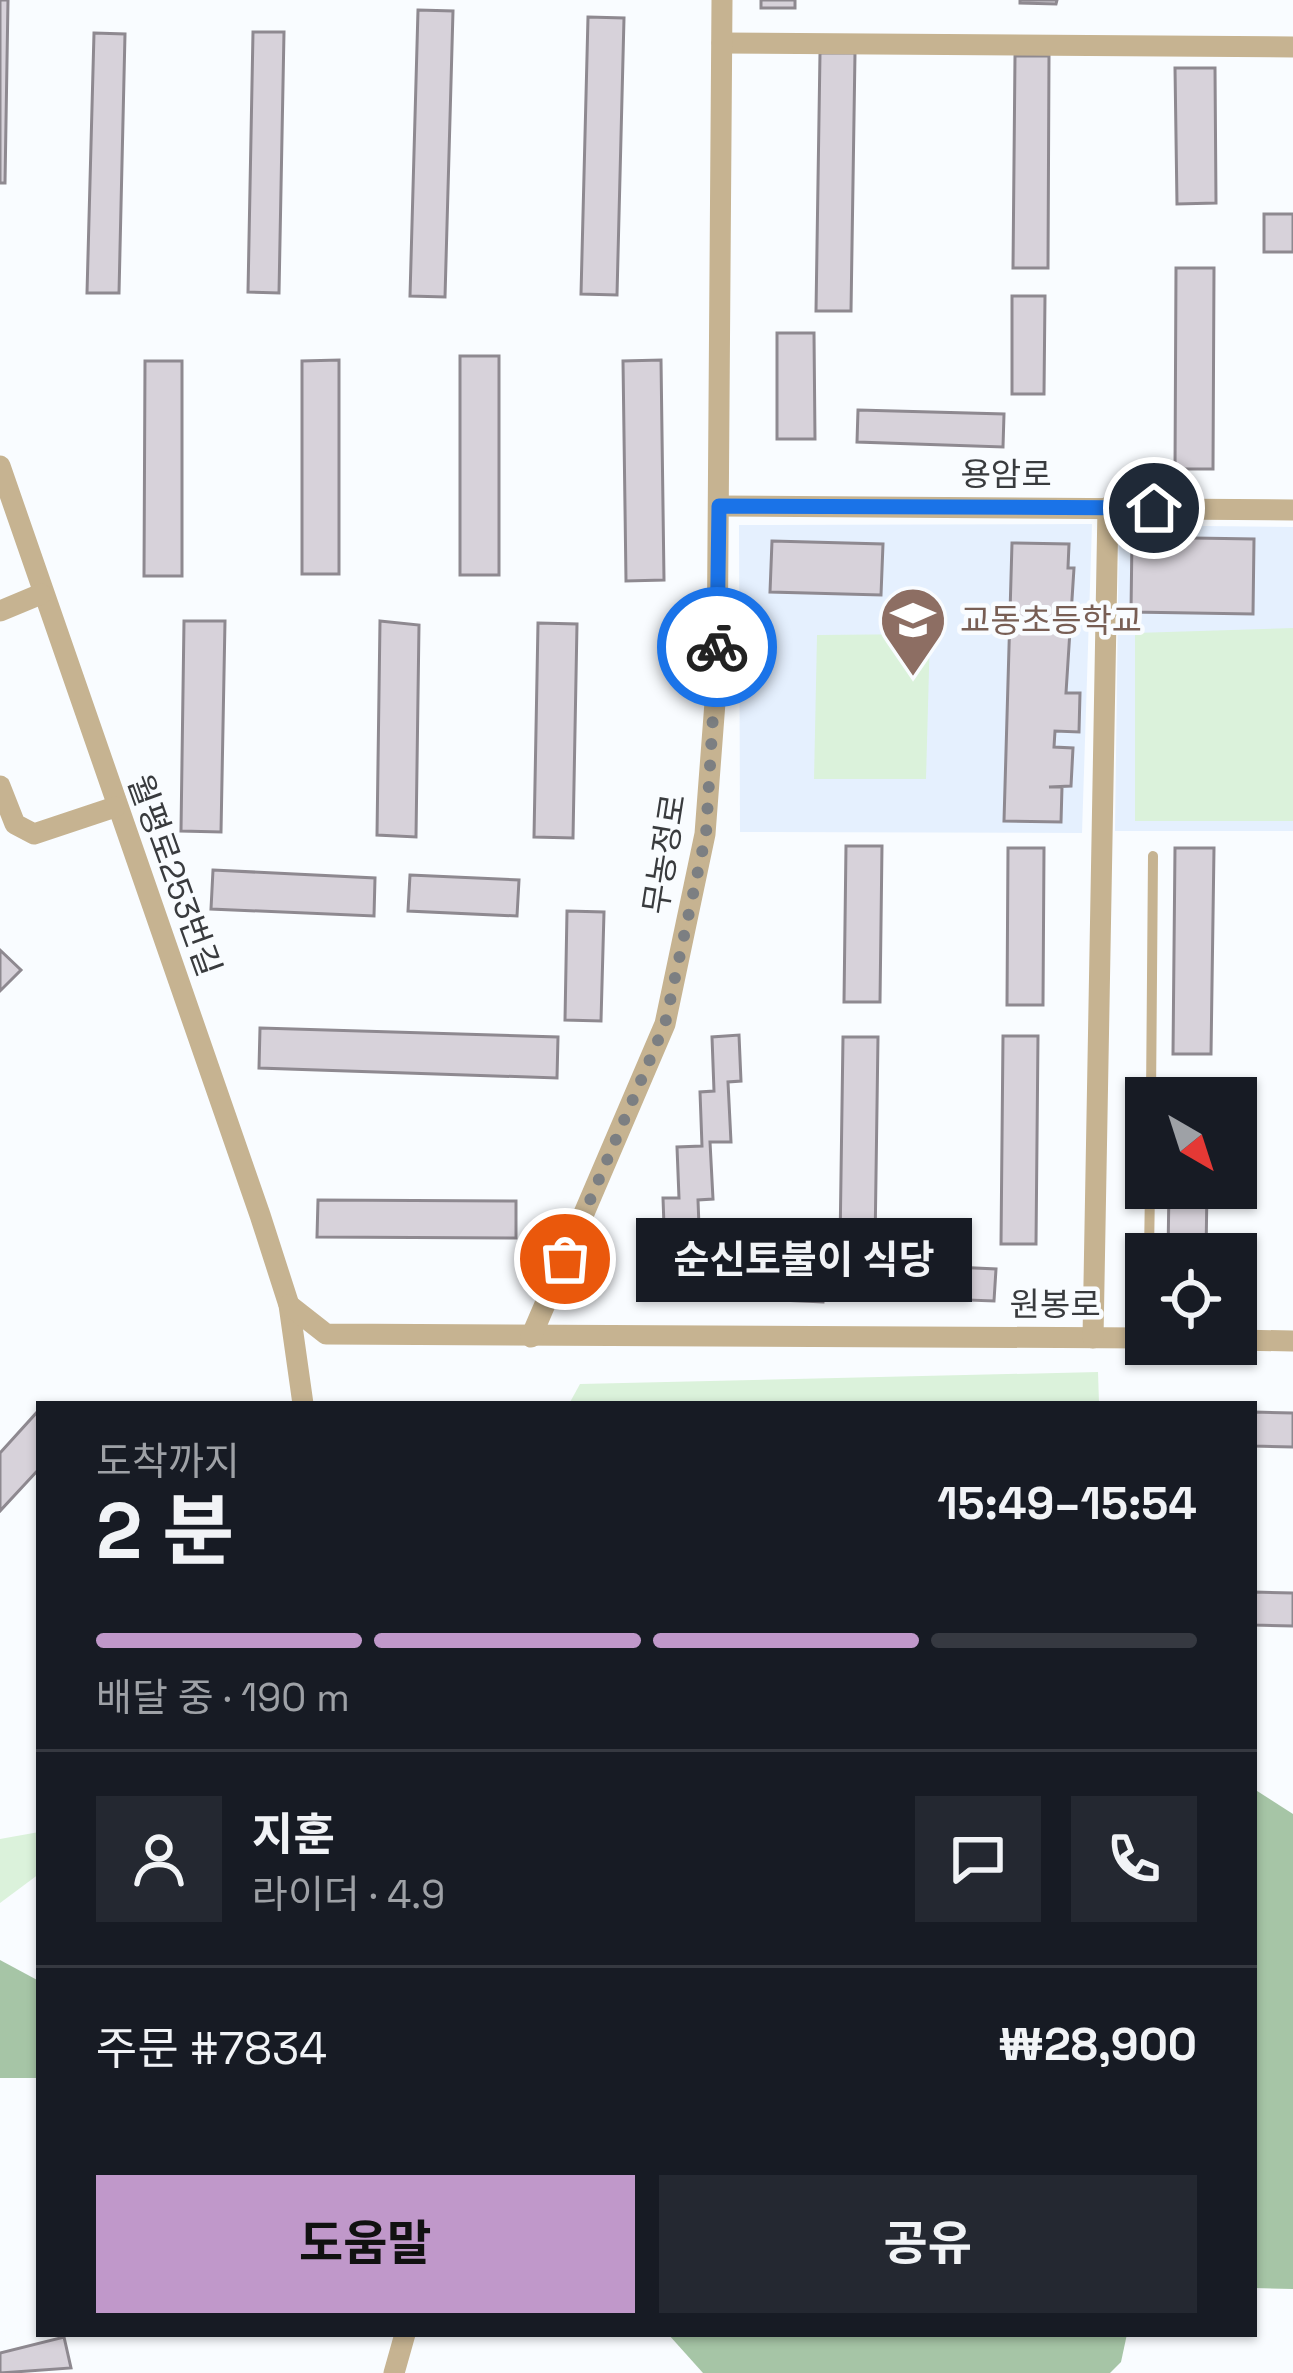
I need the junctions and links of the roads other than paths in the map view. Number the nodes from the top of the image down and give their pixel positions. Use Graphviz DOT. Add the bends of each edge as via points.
graph roads {
  1 [pos="722,0"];
  2 [pos="722,43"];
  3 [pos="1293,47"];
  4 [pos="0,466"];
  5 [pos="719,506"];
  6 [pos="1108,507"];
  7 [pos="1293,510"];
  8 [pos="41,594"];
  9 [pos="0,611"];
  10 [pos="0,786"];
  11 [pos="115,807"];
  12 [pos="1154,856"];
  13 [pos="1151,1077"];
  14 [pos="289,1305"];
  15 [pos="531,1337"];
  16 [pos="1093,1338"];
  17 [pos="1125,1338"];
  18 [pos="1257,1340"];
  19 [pos="1293,1341"];
  20 [pos="303,1401"];
  21 [pos="404,2337"];
  22 [pos="394,2373"];
  1 -- 2 [label="street, 무농정로"];
  2 -- 3 [label="street"];
  2 -- 5 [label="street, 무농정로"];
  4 -- 8 [label="street, 월평로253번길"];
  5 -- 6 [label="street, 용암로"];
  5 -- 15 [label="street, 무농정로" via="706,834 665,1024"];
  6 -- 7 [label="street, 용암로"];
  6 -- 16 [label="street"];
  8 -- 9 [label="street"];
  8 -- 11 [label="street, 월평로253번길"];
  10 -- 11 [label="street" via="15,824 34,834"];
  11 -- 14 [label="street, 월평로253번길"];
  12 -- 13 [label="lane"];
  14 -- 15 [label="street" via="326,1334"];
  14 -- 20 [label="street"];
  15 -- 16 [label="street, 원봉로"];
  16 -- 17 [label="street, 원봉로"];
  18 -- 19 [label="street"];
  21 -- 22 [label="street"];
}
